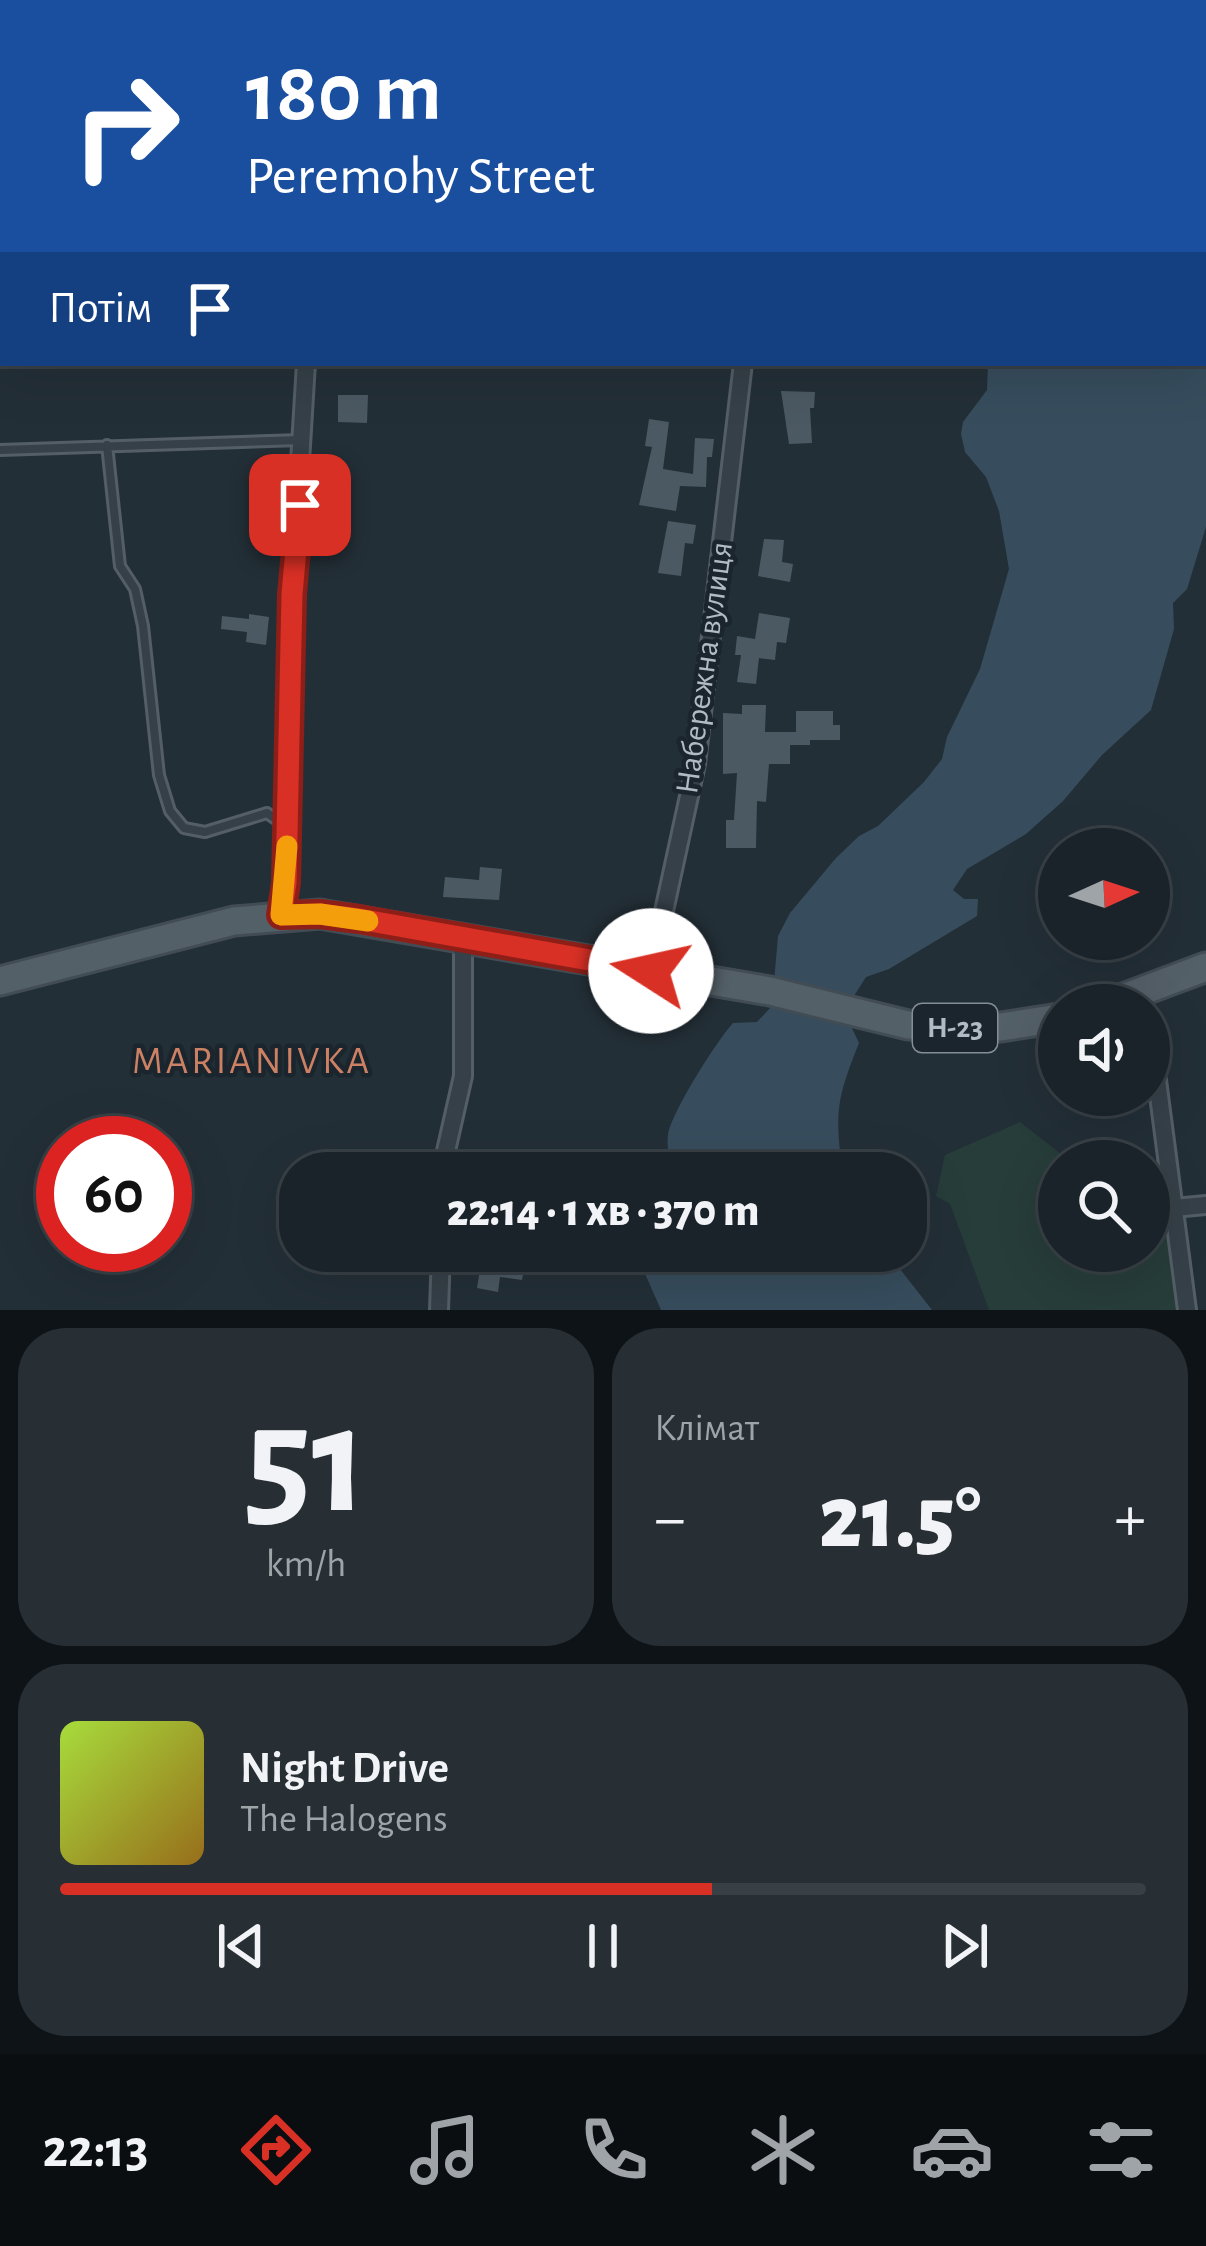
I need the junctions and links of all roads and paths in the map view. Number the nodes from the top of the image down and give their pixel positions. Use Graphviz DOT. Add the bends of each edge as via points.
graph roads {
  1 [pos="306,366"];
  2 [pos="743,366"];
  3 [pos="302,440"];
  4 [pos="107,445"];
  5 [pos="0,450"];
  6 [pos="288,827"];
  7 [pos="281,915"];
  8 [pos="463,939"];
  9 [pos="1206,967"];
  10 [pos="651,971"];
  11 [pos="0,981"];
  12 [pos="1170,989"];
  13 [pos="1038,1021"];
  14 [pos="1160,1116"];
  15 [pos="446,1152"];
  16 [pos="1206,1205"];
  17 [pos="1174,1208"];
  18 [pos="441,1272"];
  19 [pos="440,1310"];
  20 [pos="1187,1310"];
  1 -- 3 [label="street"];
  2 -- 10 [label="street, Набережна вулиця" via="696,764"];
  3 -- 4 [label="lane"];
  3 -- 6 [label="street"];
  4 -- 5 [label="lane"];
  4 -- 6 [label="lane" via="120,566 143,626 170,811 184,828 205,832 267,813"];
  6 -- 7 [label="street"];
  7 -- 8 [label="main road, Н-23" via="320,914"];
  7 -- 11 [label="main road, Н-23" via="178,932"];
  8 -- 10 [label="main road, Н-23"];
  8 -- 15 [label="street" via="463,1076"];
  9 -- 12 [label="main road"];
  10 -- 13 [label="main road, Н-23" via="954,1028"];
  14 -- 17 [label="street"];
  16 -- 17 [label="street"];
  17 -- 20 [label="street"];
  18 -- 19 [label="street"];
}
